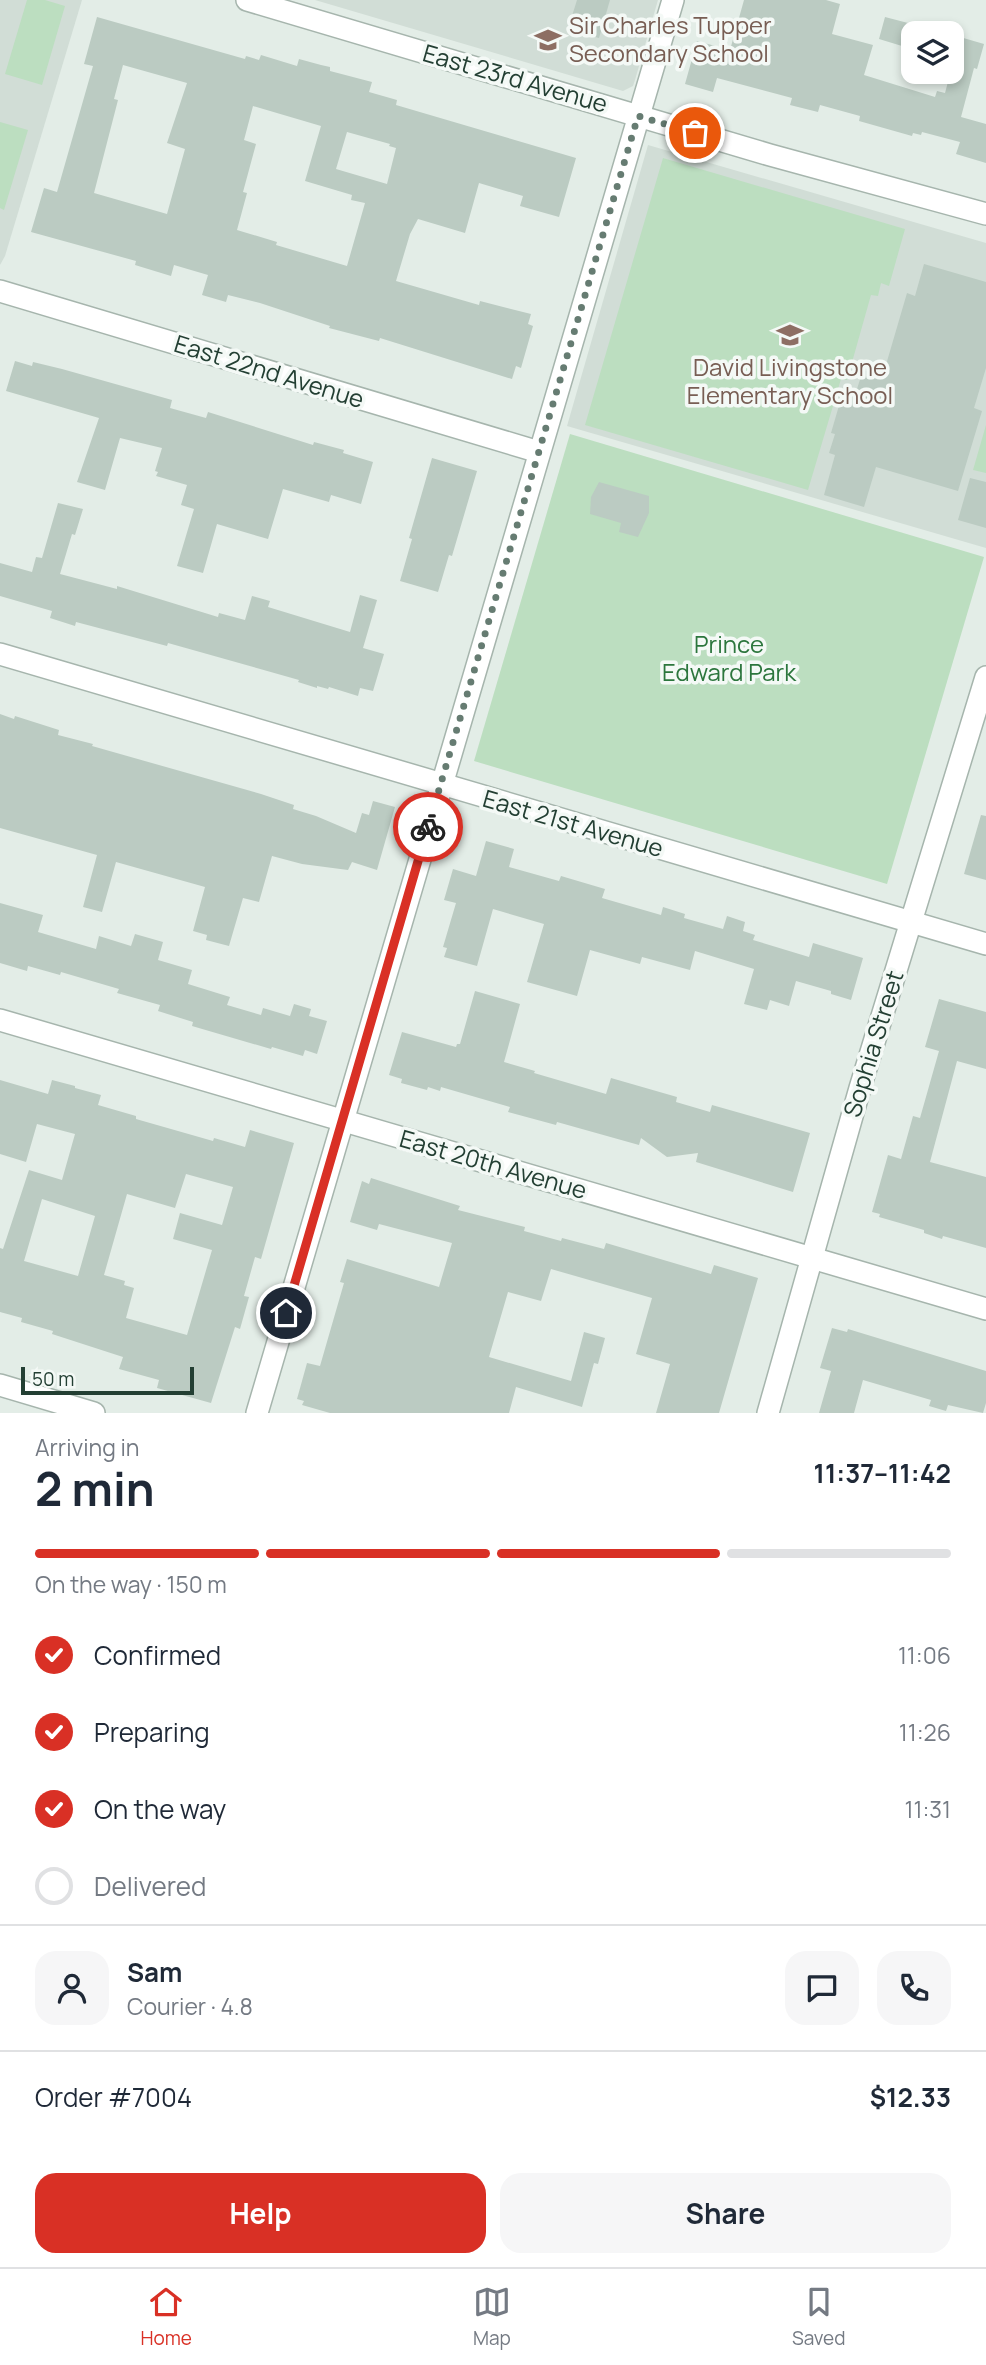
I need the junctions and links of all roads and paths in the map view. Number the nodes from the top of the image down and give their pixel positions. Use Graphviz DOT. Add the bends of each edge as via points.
graph roads {
  1 [pos="247,0"];
  2 [pos="673,0"];
  3 [pos="638,116"];
  4 [pos="986,214"];
  5 [pos="0,291"];
  6 [pos="539,452"];
  7 [pos="0,654"];
  8 [pos="986,677"];
  9 [pos="440,785"];
  10 [pos="912,922"];
  11 [pos="986,944"];
  12 [pos="0,1020"];
  13 [pos="343,1121"];
  14 [pos="813,1259"];
  15 [pos="986,1309"];
  16 [pos="0,1385"];
  17 [pos="94,1413"];
  18 [pos="257,1413"];
  19 [pos="768,1413"];
  1 -- 3 [label="street, East 23rd Avenue"];
  2 -- 3 [label="street"];
  3 -- 4 [label="street, East 23rd Avenue"];
  3 -- 6 [label="street"];
  5 -- 6 [label="street, East 22nd Avenue"];
  6 -- 9 [label="street"];
  7 -- 9 [label="street, East 21st Avenue"];
  8 -- 10 [label="street, Sophia Street"];
  9 -- 10 [label="street, East 21st Avenue"];
  9 -- 13 [label="street"];
  10 -- 11 [label="street, East 21st Avenue"];
  10 -- 14 [label="street, Sophia Street"];
  12 -- 13 [label="street, East 20th Avenue"];
  13 -- 14 [label="street, East 20th Avenue"];
  13 -- 18 [label="street"];
  14 -- 15 [label="street, East 20th Avenue"];
  14 -- 19 [label="street, Sophia Street"];
  16 -- 17 [label="street"];
}
